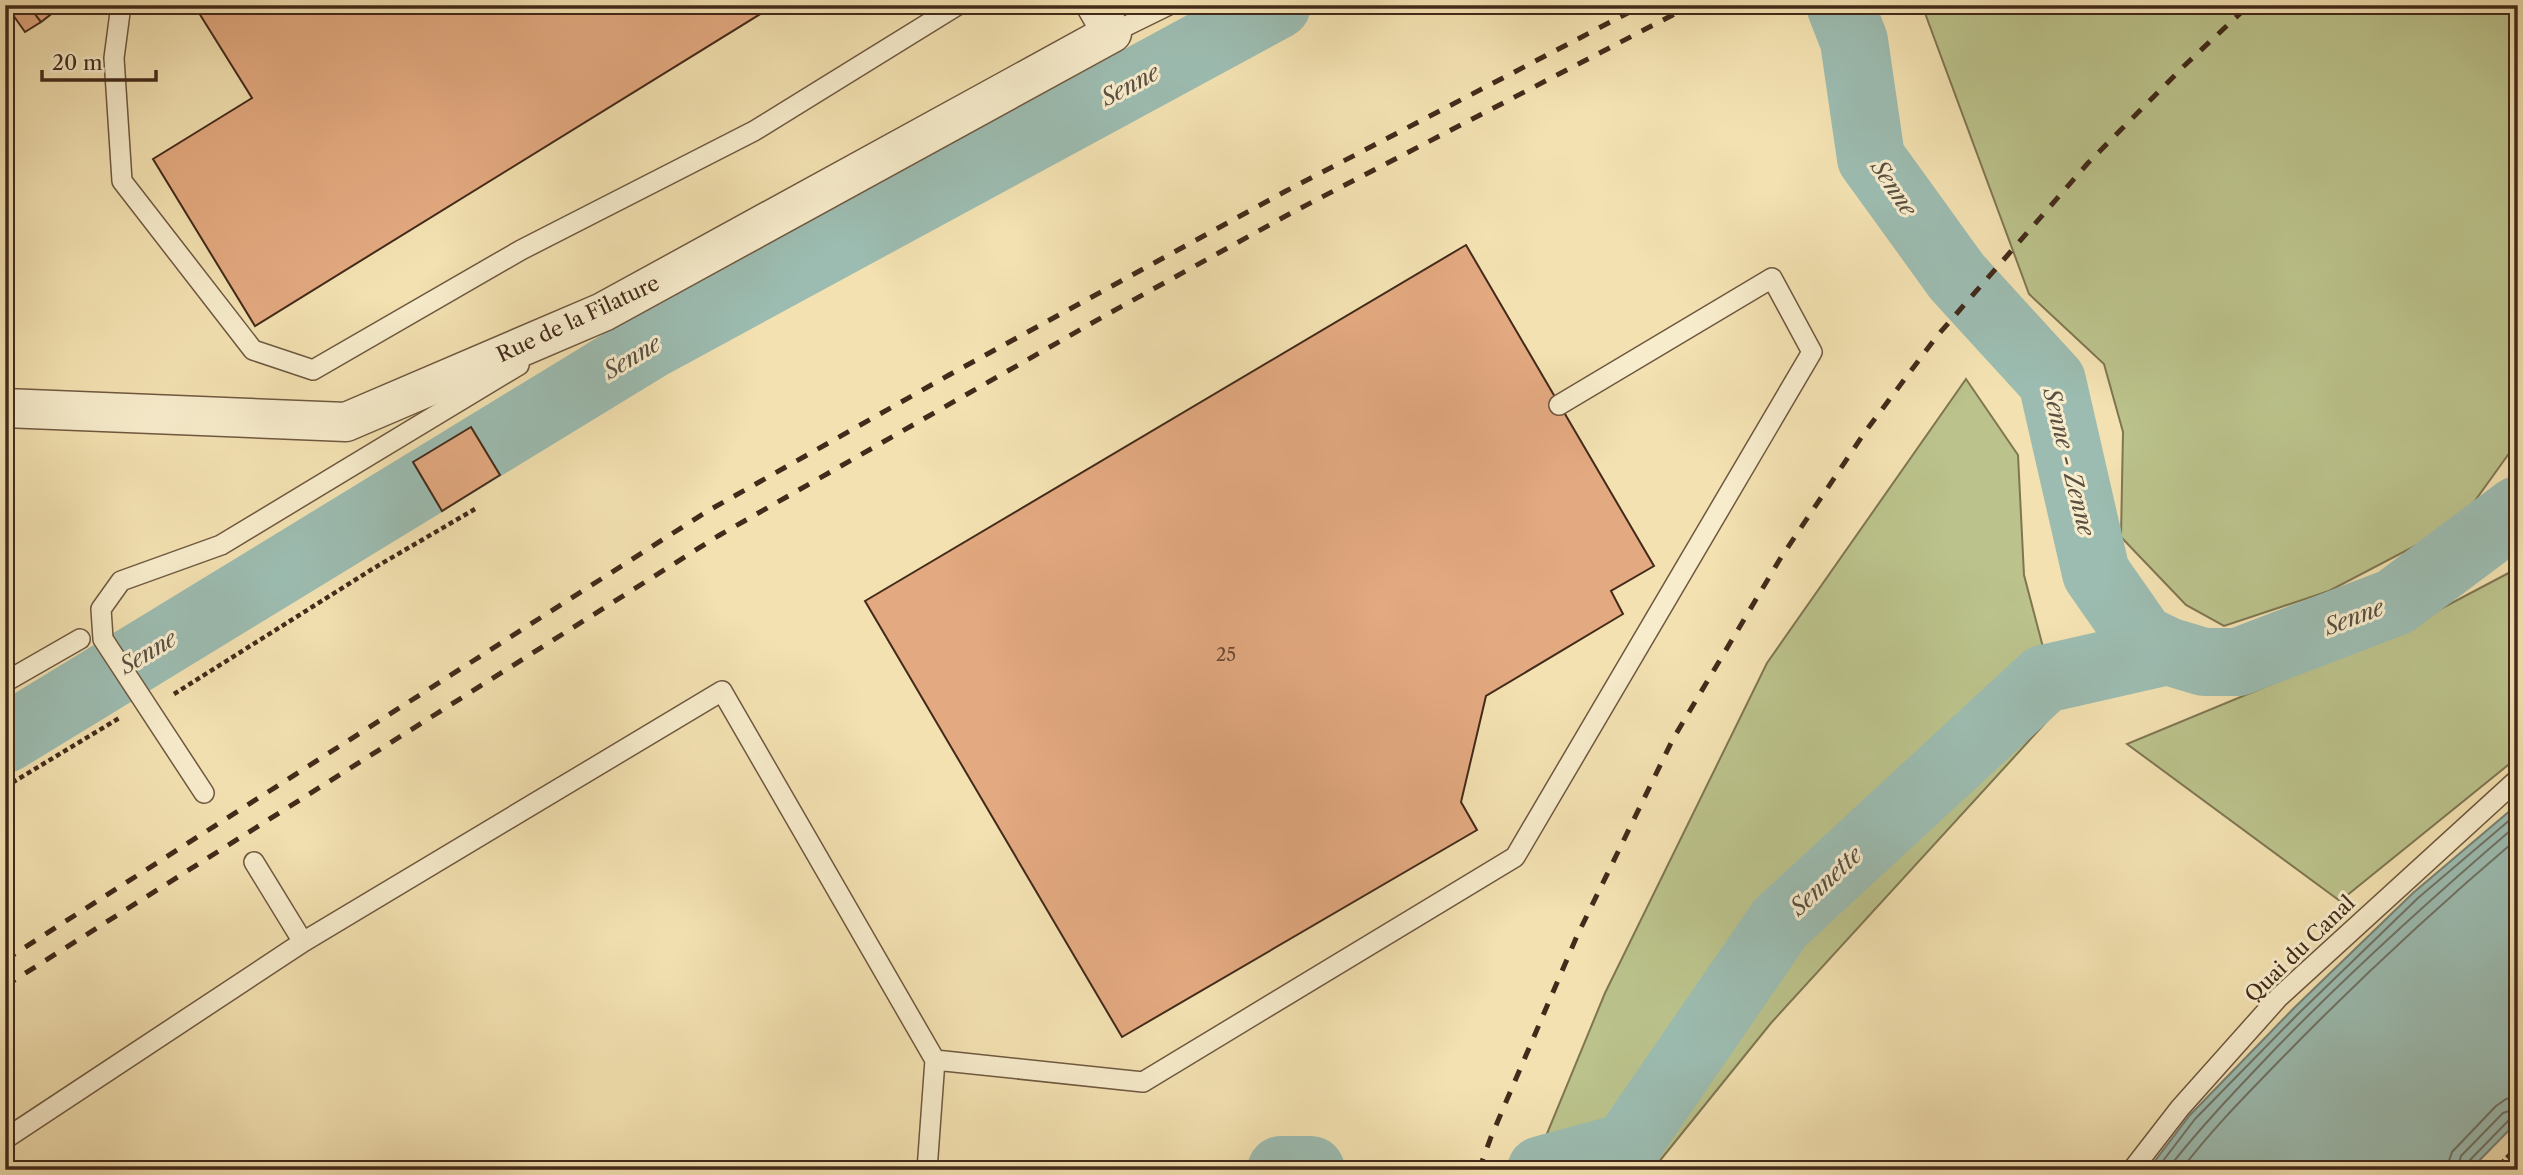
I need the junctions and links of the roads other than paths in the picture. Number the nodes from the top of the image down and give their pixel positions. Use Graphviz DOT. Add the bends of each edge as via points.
graph roads {
  1 [pos="121,5"];
  2 [pos="958,5"];
  3 [pos="1169,5"];
  4 [pos="1104,19"];
  5 [pos="603,312"];
  6 [pos="1559,405"];
  7 [pos="5,408"];
  8 [pos="80,639"];
  9 [pos="5,682"];
  10 [pos="2518,779"];
  11 [pos="204,793"];
  12 [pos="254,862"];
  13 [pos="303,942"];
  14 [pos="935,1060"];
  15 [pos="5,1139"];
  16 [pos="927,1170"];
  17 [pos="2132,1170"];
  1 -- 2 [label="lane" via="114,58 122,181 253,350 313,370 521,250 754,131"];
  3 -- 4 [label="lane"];
  4 -- 5 [label="street, Rue de la Filature"];
  5 -- 7 [label="street, Rue de la Filature" via="345,422"];
  5 -- 11 [label="lane" via="221,545 121,581 101,609 103,639"];
  6 -- 14 [label="lane" via="1772,278 1812,352 1515,857 1143,1082"];
  8 -- 9 [label="lane"];
  10 -- 17 [label="lane, Quai du Canal" via="2279,997 2180,1108"];
  12 -- 13 [label="lane"];
  13 -- 14 [label="lane" via="722,691"];
  13 -- 15 [label="lane"];
  14 -- 16 [label="lane"];
}
